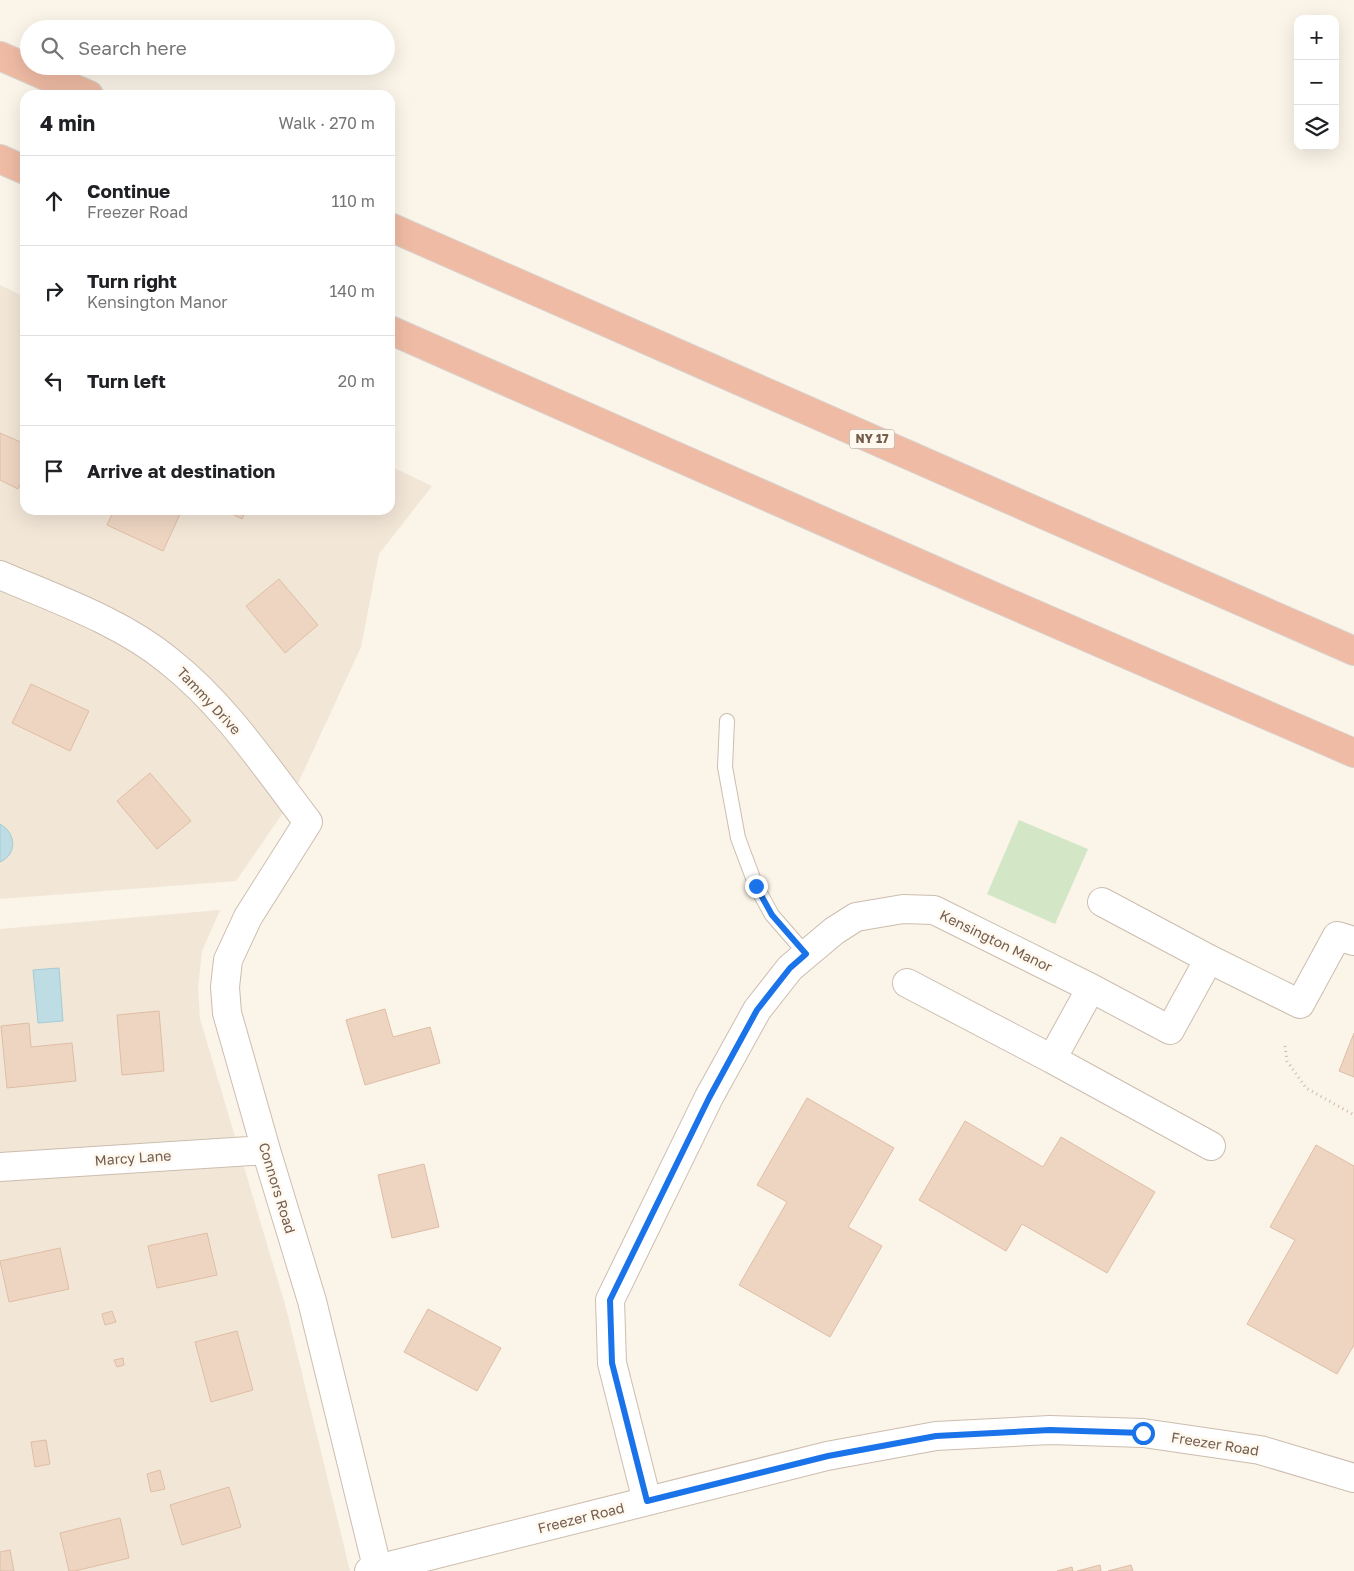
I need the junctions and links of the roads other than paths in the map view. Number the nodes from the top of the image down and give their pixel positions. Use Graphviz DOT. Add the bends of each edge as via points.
graph roads {
  1 [pos="0,56"];
  2 [pos="20,65"];
  3 [pos="42,75"];
  4 [pos="75,90"];
  5 [pos="0,159"];
  6 [pos="20,168"];
  7 [pos="395,229"];
  8 [pos="395,332"];
  9 [pos="0,575"];
  10 [pos="1354,651"];
  11 [pos="727,721"];
  12 [pos="1354,753"];
  13 [pos="308,822"];
  14 [pos="1102,902"];
  15 [pos="1354,940"];
  16 [pos="806,954"];
  17 [pos="1208,959"];
  18 [pos="908,984"];
  19 [pos="1090,988"];
  20 [pos="1052,1059"];
  21 [pos="1211,1146"];
  22 [pos="266,1150"];
  23 [pos="0,1167"];
  24 [pos="1354,1478"];
  25 [pos="647,1501"];
  26 [pos="375,1570"];
  1 -- 2 [label="highway"];
  3 -- 4 [label="highway"];
  5 -- 6 [label="highway"];
  7 -- 10 [label="highway, NY 17"];
  8 -- 12 [label="highway"];
  9 -- 13 [label="street, Tammy Drive" via="86,612 168,659 231,722"];
  11 -- 16 [label="lane" via="726,767 738,838 756,886 772,915"];
  13 -- 22 [label="street, Connors Road" via="248,917 228,960 225,986 228,1013"];
  14 -- 17 [label="street"];
  15 -- 17 [label="street" via="1337,936 1300,1004"];
  16 -- 19 [label="street, Kensington Manor" via="856,916 903,909 934,910"];
  16 -- 25 [label="street, Kensington Manor" via="790,968 757,1010 709,1098 610,1300 612,1363"];
  17 -- 19 [label="street, Kensington Manor" via="1170,1030"];
  18 -- 20 [label="street"];
  19 -- 20 [label="street"];
  20 -- 21 [label="street"];
  22 -- 23 [label="street, Marcy Lane"];
  22 -- 26 [label="street, Connors Road" via="312,1301"];
  24 -- 25 [label="street, Freezer Road" via="1260,1450 1143,1433 1050,1430 936,1436 828,1456"];
  25 -- 26 [label="street, Freezer Road"];
}
